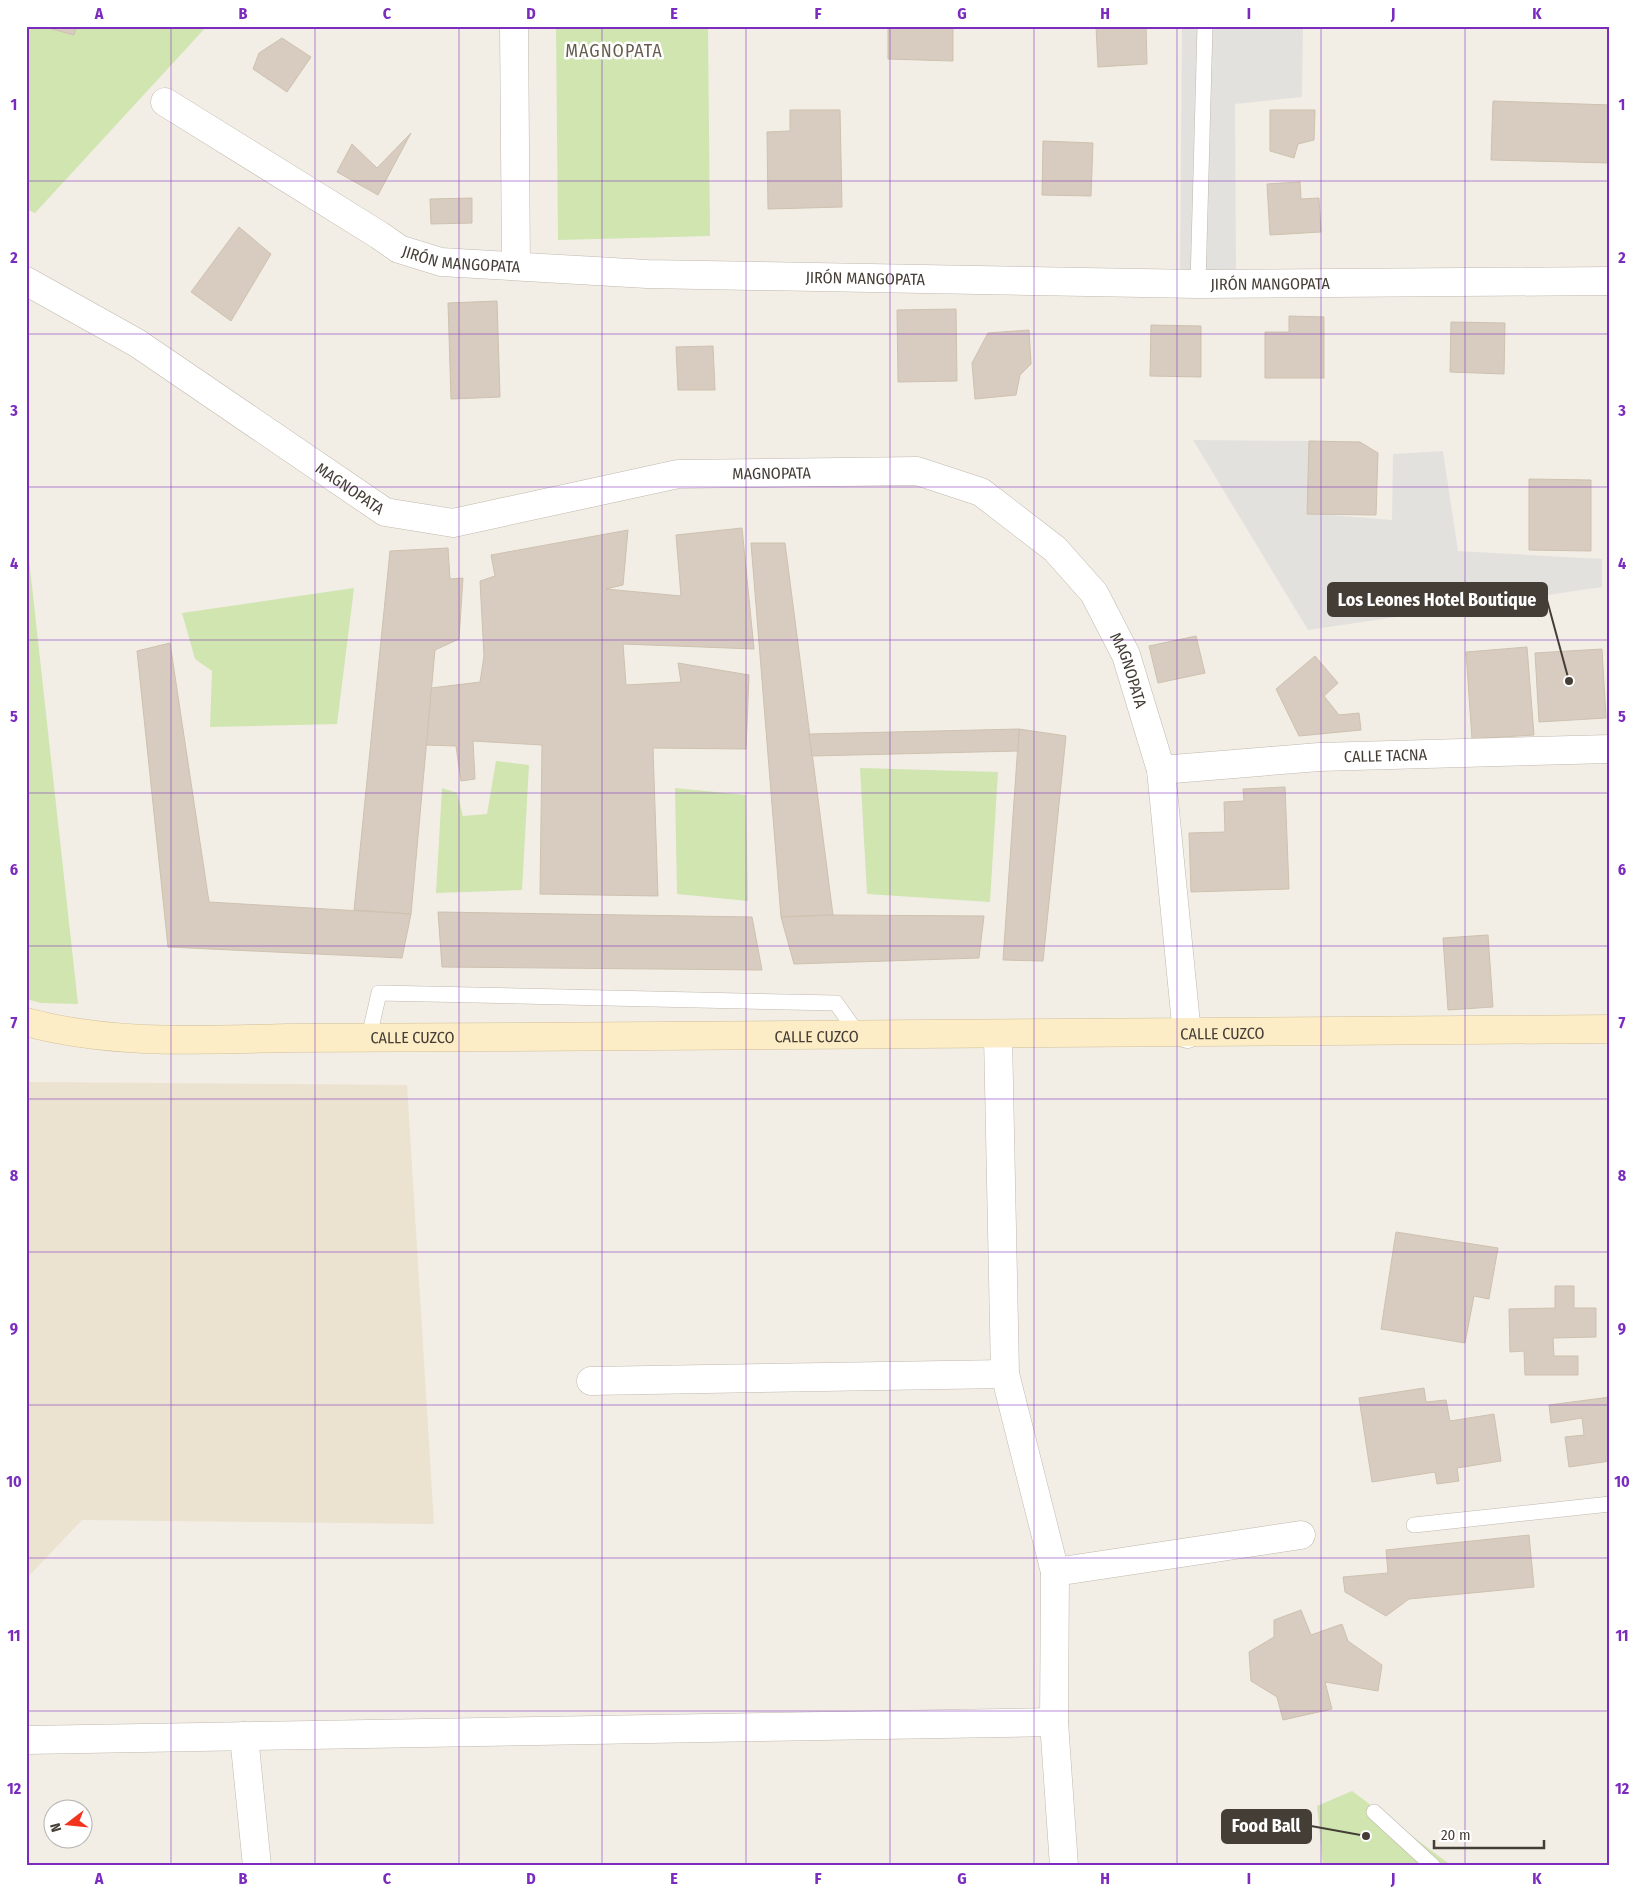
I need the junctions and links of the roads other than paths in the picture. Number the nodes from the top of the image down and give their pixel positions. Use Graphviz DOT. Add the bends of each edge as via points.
graph roads {
  1 [pos="514,26"];
  2 [pos="1205,26"];
  3 [pos="165,102"];
  4 [pos="516,265"];
  5 [pos="26,281"];
  6 [pos="1610,281"];
  7 [pos="1198,284"];
  8 [pos="1610,749"];
  9 [pos="1161,770"];
  10 [pos="26,1022"];
  11 [pos="1610,1029"];
  12 [pos="1187,1034"];
  13 [pos="998,1036"];
  14 [pos="369,1037"];
  15 [pos="860,1037"];
  16 [pos="1005,1374"];
  17 [pos="591,1381"];
  18 [pos="1610,1504"];
  19 [pos="1414,1526"];
  20 [pos="1302,1535"];
  21 [pos="1055,1572"];
  22 [pos="1054,1722"];
  23 [pos="244,1736"];
  24 [pos="27,1740"];
  25 [pos="1374,1812"];
  26 [pos="257,1866"];
  27 [pos="1064,1866"];
  28 [pos="1433,1866"];
  1 -- 4 [label="street"];
  2 -- 7 [label="lane"];
  3 -- 4 [label="street, JIRÓN MANGOPATA" via="399,249 441,262"];
  4 -- 7 [label="street, JIRÓN MANGOPATA" via="647,274"];
  5 -- 9 [label="street, MAGNOPATA" via="137,343 385,512 453,523 678,474 917,471 981,492 1055,549 1094,593 1126,655"];
  6 -- 7 [label="street, JIRÓN MANGOPATA"];
  8 -- 9 [label="street, CALLE TACNA" via="1319,757"];
  9 -- 12 [label="street, MAGNOPATA"];
  10 -- 14 [label="street, CALLE CUZCO" via="100,1035 174,1041"];
  11 -- 12 [label="street, CALLE CUZCO"];
  12 -- 13 [label="street, CALLE CUZCO"];
  13 -- 15 [label="street, CALLE CUZCO"];
  13 -- 16 [label="street"];
  14 -- 15 [label="street, CALLE CUZCO"];
  14 -- 15 [label="lane" via="379,993 836,1003"];
  16 -- 17 [label="street"];
  16 -- 21 [label="street"];
  18 -- 19 [label="lane"];
  20 -- 21 [label="street"];
  21 -- 22 [label="street"];
  22 -- 23 [label="street"];
  22 -- 27 [label="street"];
  23 -- 24 [label="street"];
  23 -- 26 [label="street"];
  25 -- 28 [label="lane"];
}
